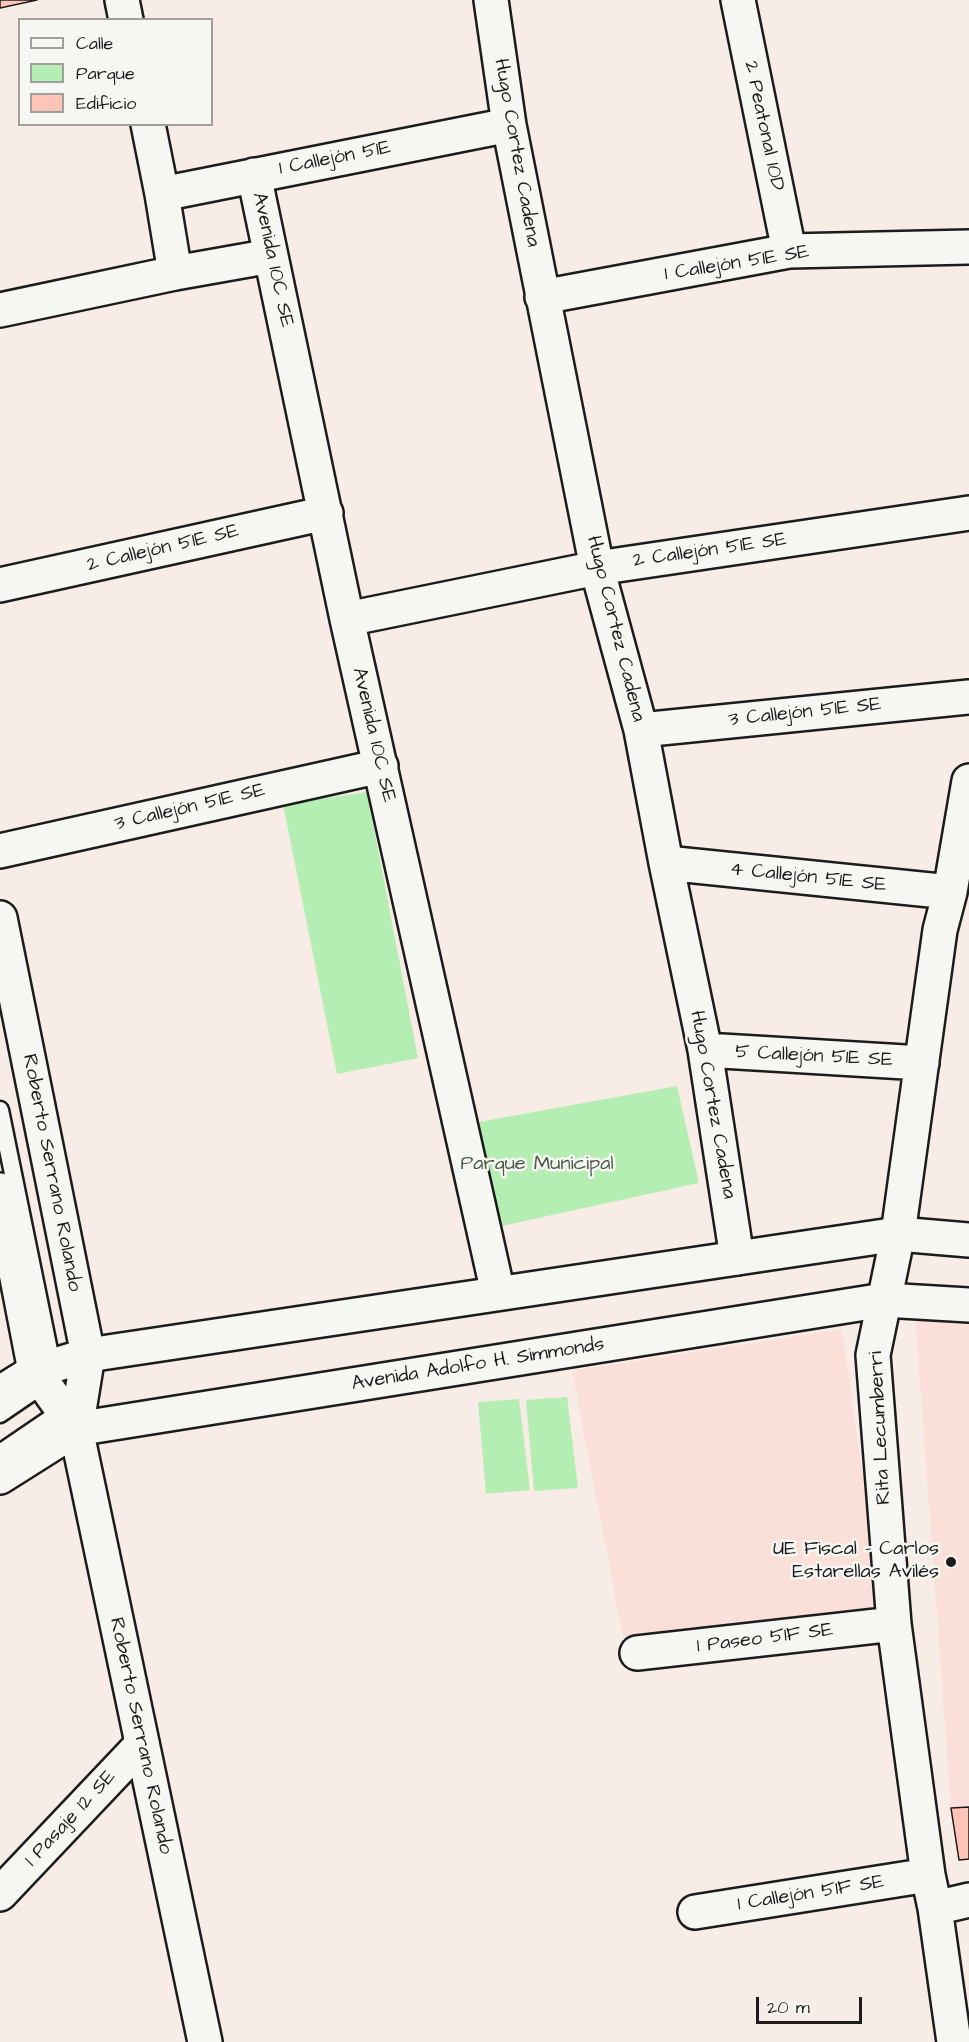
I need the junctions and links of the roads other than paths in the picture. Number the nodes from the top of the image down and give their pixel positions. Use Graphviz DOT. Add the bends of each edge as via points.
graph roads {
  1 [pos="122,0"];
  2 [pos="491,0"];
  3 [pos="738,0"];
  4 [pos="126,18"];
  5 [pos="509,125"];
  6 [pos="148,126"];
  7 [pos="254,176"];
  8 [pos="162,194"];
  9 [pos="969,248"];
  10 [pos="789,252"];
  11 [pos="271,256"];
  12 [pos="175,273"];
  13 [pos="542,297"];
  14 [pos="0,310"];
  15 [pos="326,513"];
  16 [pos="969,513"];
  17 [pos="597,568"];
  18 [pos="0,585"];
  19 [pos="347,619"];
  20 [pos="969,697"];
  21 [pos="640,730"];
  22 [pos="381,766"];
  23 [pos="969,781"];
  24 [pos="0,851"];
  25 [pos="666,863"];
  26 [pos="950,892"];
  27 [pos="0,918"];
  28 [pos="0,980"];
  29 [pos="705,1050"];
  30 [pos="922,1063"];
  31 [pos="0,1110"];
  32 [pos="0,1190"];
  33 [pos="898,1234"];
  34 [pos="969,1240"];
  35 [pos="737,1258"];
  36 [pos="498,1293"];
  37 [pos="884,1300"];
  38 [pos="969,1305"];
  39 [pos="62,1382"];
  40 [pos="0,1393"];
  41 [pos="0,1414"];
  42 [pos="0,1454"];
  43 [pos="0,1477"];
  44 [pos="894,1624"];
  45 [pos="637,1653"];
  46 [pos="142,1744"];
  47 [pos="928,1875"];
  48 [pos="0,1894"];
  49 [pos="969,1900"];
  50 [pos="934,1908"];
  51 [pos="695,1912"];
  52 [pos="205,2042"];
  53 [pos="954,2042"];
  1 -- 4 [label="street"];
  2 -- 5 [label="street, Hugo Cortez Cadena"];
  3 -- 10 [label="street, 2 Peatonal 10D"];
  5 -- 7 [label="street, 1 Callejón 51E"];
  5 -- 13 [label="street, Hugo Cortez Cadena"];
  6 -- 8 [label="street"];
  7 -- 8 [label="street, 1 Callejón 51E"];
  7 -- 11 [label="street, Avenida 10C SE"];
  8 -- 12 [label="street"];
  9 -- 10 [label="street, 1 Callejón 51E SE"];
  10 -- 13 [label="street, 1 Callejón 51E SE"];
  11 -- 12 [label="street"];
  11 -- 15 [label="street, Avenida 10C SE"];
  12 -- 14 [label="street"];
  13 -- 17 [label="street, Hugo Cortez Cadena"];
  15 -- 18 [label="street, 2 Callejón 51E SE"];
  15 -- 19 [label="street, Avenida 10C SE"];
  16 -- 17 [label="street, 2 Callejón 51E SE"];
  17 -- 19 [label="street, 2 Callejón 51E SE"];
  17 -- 21 [label="street, Hugo Cortez Cadena"];
  19 -- 22 [label="street, Avenida 10C SE"];
  20 -- 21 [label="street, 3 Callejón 51E SE"];
  21 -- 25 [label="street, Hugo Cortez Cadena"];
  22 -- 24 [label="street, 3 Callejón 51E SE"];
  22 -- 36 [label="street, Avenida 10C SE"];
  23 -- 26 [label="street, Rita Lecumberri"];
  25 -- 26 [label="street, 4 Callejón 51E SE"];
  25 -- 29 [label="street, Hugo Cortez Cadena"];
  26 -- 30 [label="street, Rita Lecumberri" via="940,930"];
  27 -- 39 [label="street, Roberto Serrano Rolando"];
  28 -- 39 [label="lane, Roberto Serrano Rolando"];
  29 -- 30 [label="street, 5 Callejón 51E SE"];
  29 -- 35 [label="street, Hugo Cortez Cadena"];
  30 -- 33 [label="street, Rita Lecumberri"];
  31 -- 39 [label="lane, Roberto Serrano Rolando"];
  32 -- 39 [label="street, Roberto Serrano Rolando"];
  33 -- 34 [label="street, Avenida Adolfo H. Simmonds"];
  33 -- 35 [label="street, Avenida Adolfo H. Simmonds"];
  33 -- 37 [label="street, Rita Lecumberri"];
  35 -- 36 [label="street, Avenida Adolfo H. Simmonds"];
  36 -- 39 [label="street, Avenida Adolfo H. Simmonds"];
  37 -- 38 [label="street, Avenida Adolfo H. Simmonds"];
  37 -- 39 [label="street, Avenida Adolfo H. Simmonds"];
  37 -- 44 [label="street, Rita Lecumberri" via="873,1355"];
  39 -- 40 [label="street, Avenida Adolfo H. Simmonds"];
  39 -- 41 [label="lane, Avenida Adolfo H. Simmonds"];
  39 -- 42 [label="lane, Avenida Adolfo H. Simmonds"];
  39 -- 43 [label="street, Avenida Adolfo H. Simmonds"];
  39 -- 46 [label="street, Roberto Serrano Rolando"];
  44 -- 45 [label="street, 1 Paseo 51F SE"];
  44 -- 47 [label="street, Rita Lecumberri"];
  46 -- 48 [label="street, 1 Pasaje 12 SE"];
  46 -- 52 [label="street, Roberto Serrano Rolando"];
  47 -- 50 [label="street, Rita Lecumberri"];
  47 -- 51 [label="street, 1 Callejón 51F SE"];
  49 -- 50 [label="street"];
  50 -- 53 [label="street, Rita Lecumberri"];
}
